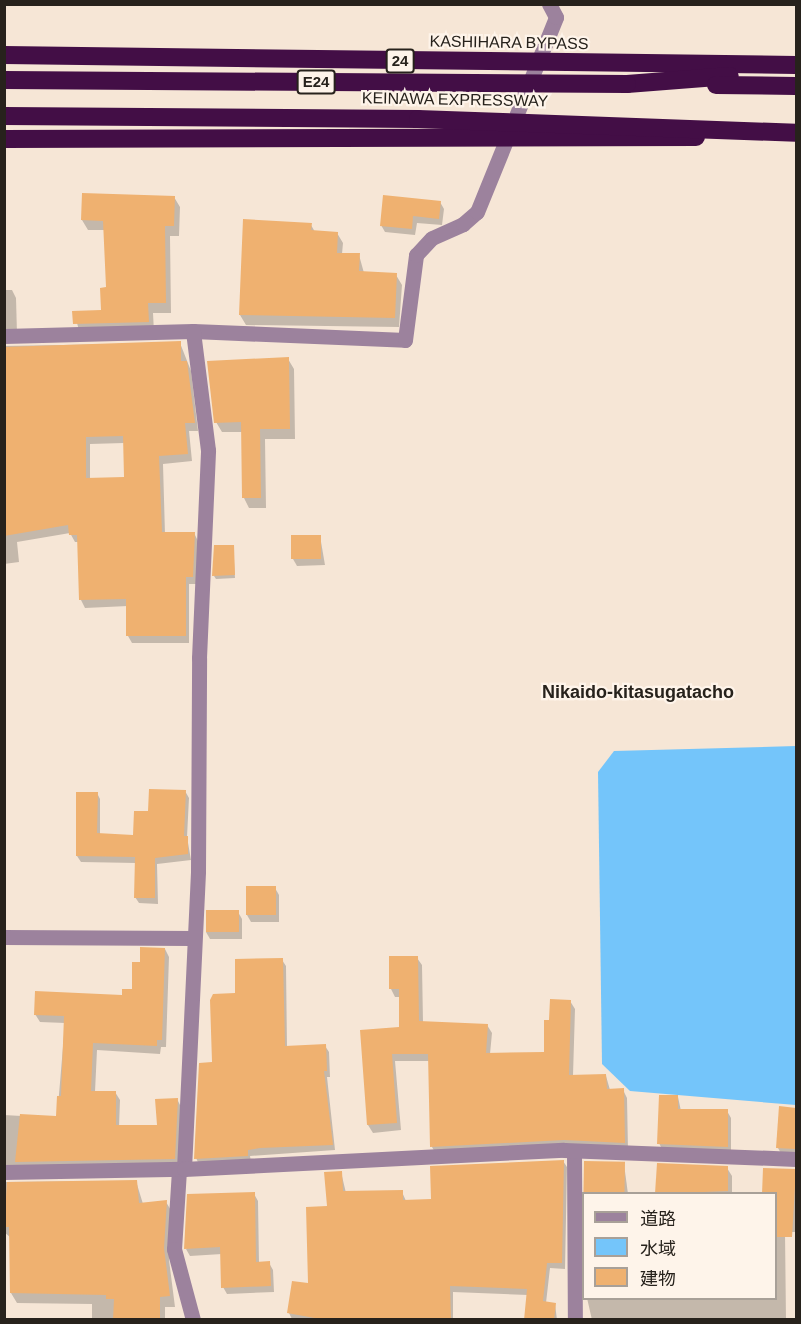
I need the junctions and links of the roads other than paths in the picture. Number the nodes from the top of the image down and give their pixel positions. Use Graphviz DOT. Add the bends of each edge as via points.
graph roads {
  1 [pos="549,4"];
  2 [pos="4,55"];
  3 [pos="539,64"];
  4 [pos="796,65"];
  5 [pos="796,70"];
  6 [pos="4,80"];
  7 [pos="627,84"];
  8 [pos="796,86"];
  9 [pos="4,116"];
  10 [pos="418,119"];
  11 [pos="796,123"];
  12 [pos="796,135"];
  13 [pos="4,139"];
  14 [pos="506,139"];
  15 [pos="193,331"];
  16 [pos="4,336"];
  17 [pos="4,937"];
  18 [pos="192,938"];
  19 [pos="574,1151"];
  20 [pos="796,1159"];
  21 [pos="182,1170"];
  22 [pos="4,1172"];
  23 [pos="193,1320"];
  24 [pos="575,1320"];
  1 -- 3 [label="street" via="556,16"];
  2 -- 3 [label="highway, KASHIHARA BYPASS / 24"];
  3 -- 4 [label="highway, KASHIHARA BYPASS / 24"];
  3 -- 14 [label="street"];
  5 -- 7 [label="highway"];
  6 -- 7 [label="highway, KEINAWA EXPRESSWAY / E24, bridge"];
  7 -- 8 [label="highway, KEINAWA EXPRESSWAY / E24"];
  9 -- 10 [label="highway, KEINAWA EXPRESSWAY / E24"];
  10 -- 11 [label="highway, KEINAWA EXPRESSWAY / E24, bridge"];
  10 -- 12 [label="highway, bridge"];
  12 -- 14 [label="highway"];
  13 -- 14 [label="highway"];
  14 -- 15 [label="street" via="477,212 463,224 432,238 416,255 405,340"];
  15 -- 16 [label="street"];
  15 -- 18 [label="street" via="208,450 199,658 198,871"];
  17 -- 18 [label="street"];
  18 -- 21 [label="street"];
  19 -- 20 [label="street"];
  19 -- 21 [label="street"];
  19 -- 24 [label="street"];
  21 -- 22 [label="street"];
  21 -- 23 [label="street" via="174,1249"];
}
